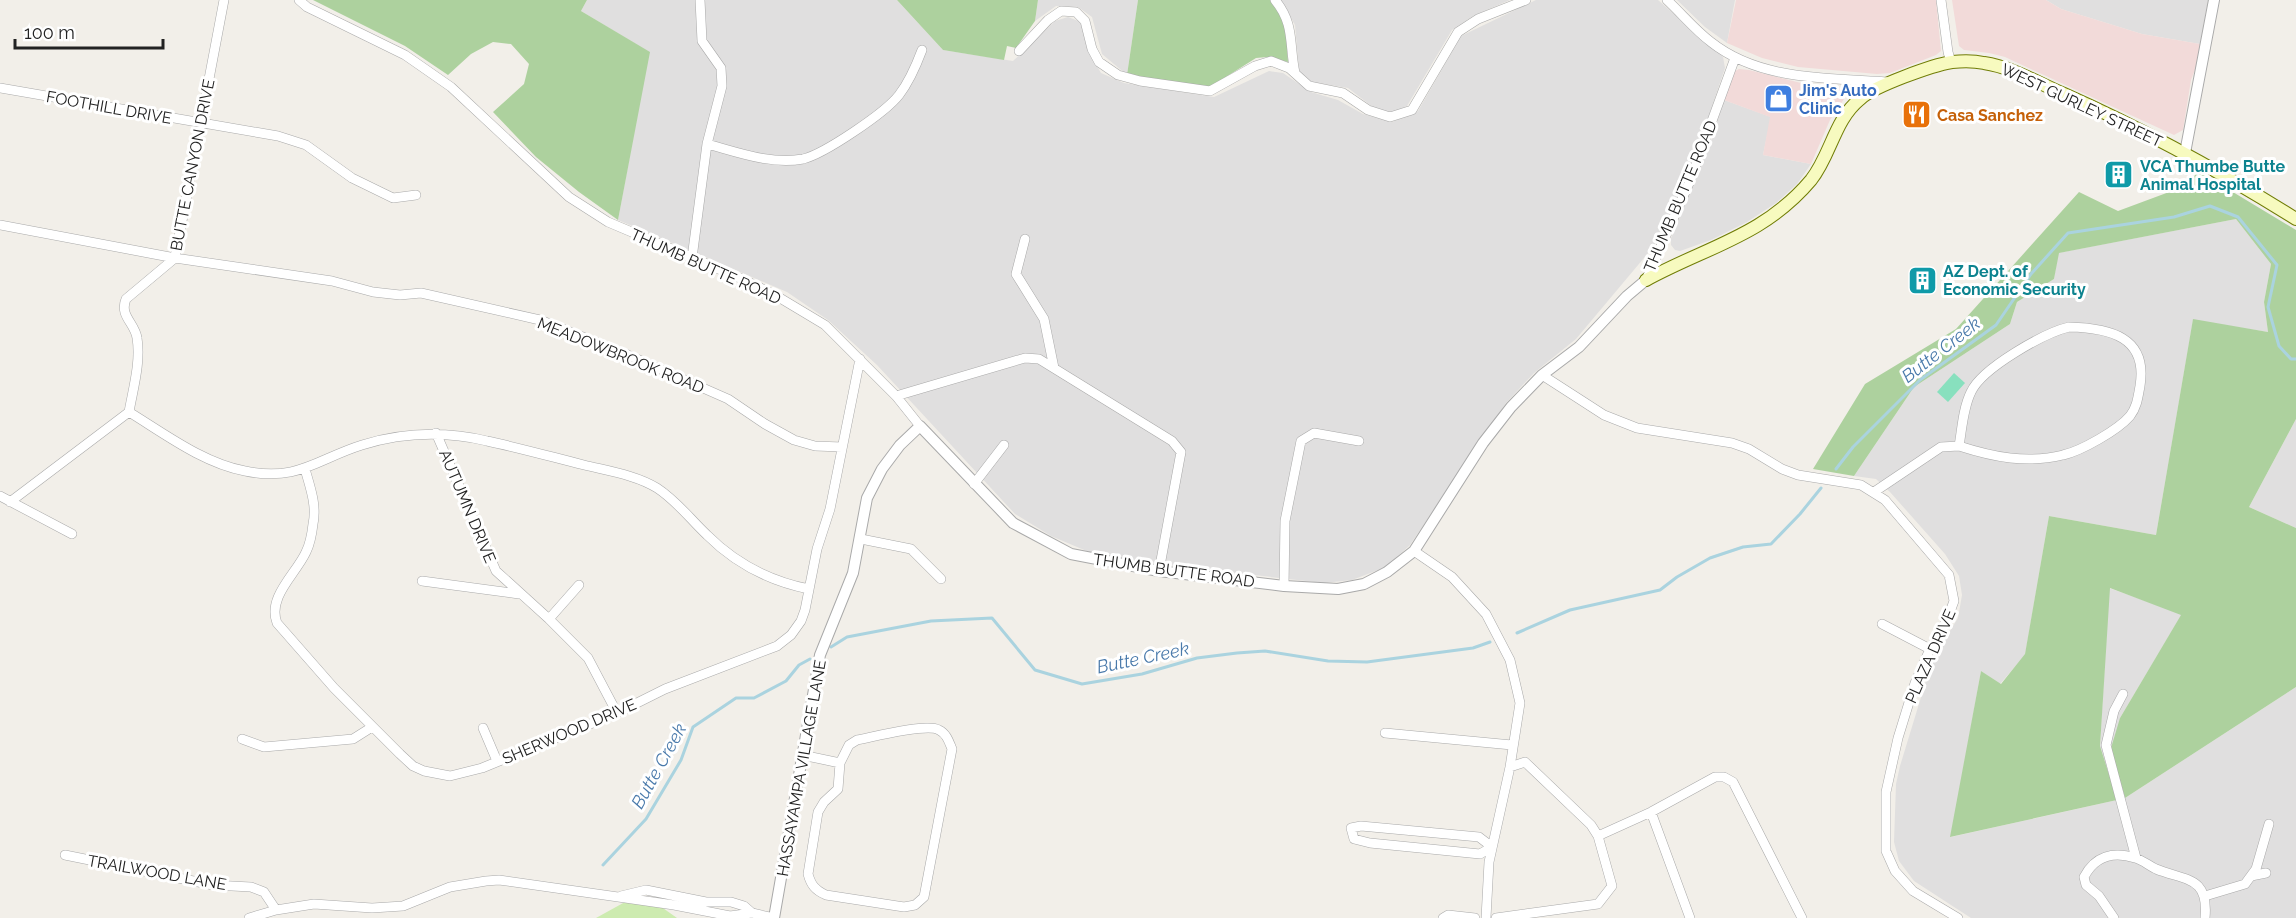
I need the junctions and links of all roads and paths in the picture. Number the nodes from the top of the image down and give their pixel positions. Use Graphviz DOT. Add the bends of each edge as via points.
graph roads {
  1 [pos="224,0"];
  2 [pos="299,0"];
  3 [pos="700,0"];
  4 [pos="1275,0"];
  5 [pos="1526,0"];
  6 [pos="1667,0"];
  7 [pos="1941,0"];
  8 [pos="2214,0"];
  9 [pos="922,50"];
  10 [pos="1018,51"];
  11 [pos="1735,58"];
  12 [pos="1951,62"];
  13 [pos="1295,73"];
  14 [pos="1889,82"];
  15 [pos="0,88"];
  16 [pos="200,122"];
  17 [pos="707,144"];
  18 [pos="2185,153"];
  19 [pos="416,195"];
  20 [pos="2296,219"];
  21 [pos="0,225"];
  22 [pos="1025,239"];
  23 [pos="175,258"];
  24 [pos="692,258"];
  25 [pos="1646,280"];
  26 [pos="860,359"];
  27 [pos="1054,368"];
  28 [pos="1542,375"];
  29 [pos="896,396"];
  30 [pos="129,412"];
  31 [pos="920,426"];
  32 [pos="436,433"];
  33 [pos="1359,441"];
  34 [pos="1004,445"];
  35 [pos="1959,446"];
  36 [pos="842,447"];
  37 [pos="305,469"];
  38 [pos="974,484"];
  39 [pos="1874,492"];
  40 [pos="0,496"];
  41 [pos="10,502"];
  42 [pos="72,534"];
  43 [pos="861,539"];
  44 [pos="1414,550"];
  45 [pos="1159,571"];
  46 [pos="941,579"];
  47 [pos="422,581"];
  48 [pos="579,585"];
  49 [pos="1284,586"];
  50 [pos="809,589"];
  51 [pos="519,594"];
  52 [pos="549,619"];
  53 [pos="1882,624"];
  54 [pos="1930,649"];
  55 [pos="2123,694"];
  56 [pos="617,713"];
  57 [pos="372,727"];
  58 [pos="483,728"];
  59 [pos="1385,733"];
  60 [pos="243,739"];
  61 [pos="1512,745"];
  62 [pos="802,755"];
  63 [pos="497,762"];
  64 [pos="840,763"];
  65 [pos="1510,766"];
  66 [pos="1651,812"];
  67 [pos="2269,824"];
  68 [pos="1598,836"];
  69 [pos="1492,847"];
  70 [pos="65,855"];
  71 [pos="2136,858"];
  72 [pos="2266,873"];
  73 [pos="2251,876"];
  74 [pos="2205,896"];
  75 [pos="689,903"];
  76 [pos="276,909"];
  77 [pos="752,913"];
  78 [pos="249,918"];
  79 [pos="774,918"];
  80 [pos="1443,918"];
  81 [pos="1475,918"];
  82 [pos="1486,918"];
  83 [pos="1496,918"];
  84 [pos="1690,918"];
  85 [pos="1802,918"];
  86 [pos="1958,918"];
  87 [pos="2114,918"];
  88 [pos="2205,918"];
  1 -- 16 [label="street, BUTTE CANYON DRIVE"];
  2 -- 24 [label="street, THUMB BUTTE ROAD" via="405,55 451,87 589,210"];
  3 -- 17 [label="street" via="702,41 721,68 722,86"];
  4 -- 13 [label="street" via="1284,10 1291,32"];
  5 -- 13 [label="street" via="1478,19 1458,32 1412,110 1390,117 1368,110 1343,93 1309,86"];
  6 -- 11 [label="street" via="1711,42"];
  7 -- 12 [label="street"];
  8 -- 18 [label="street"];
  9 -- 17 [label="street" via="915,70 898,96 849,136 804,159 772,160"];
  10 -- 13 [label="street" via="1061,11 1076,12 1085,21 1092,49 1100,62 1118,75 1210,91 1271,61"];
  11 -- 14 [label="street" via="1798,76"];
  11 -- 25 [label="street, THUMB BUTTE ROAD" via="1690,181"];
  12 -- 14 [label="main road, WEST GURLEY STREET"];
  12 -- 18 [label="main road, WEST GURLEY STREET" via="1982,62 2007,68"];
  14 -- 25 [label="main road, WEST GURLEY STREET" via="1860,98 1842,119 1813,177 1788,205 1724,245"];
  15 -- 16 [label="street, FOOTHILL DRIVE"];
  16 -- 19 [label="street, FOOTHILL DRIVE" via="306,145 352,178 393,198"];
  16 -- 23 [label="street, BUTTE CANYON DRIVE"];
  17 -- 24 [label="street"];
  18 -- 20 [label="main road, WEST GURLEY STREET"];
  21 -- 23 [label="street, MEADOWBROOK ROAD"];
  22 -- 27 [label="street" via="1016,274 1044,319"];
  23 -- 30 [label="street, BUTTE CANYON DRIVE" via="126,299 123,306 137,335 138,355"];
  23 -- 36 [label="street, MEADOWBROOK ROAD" via="332,281 373,292 421,293 540,320 728,399 794,440"];
  24 -- 26 [label="street, THUMB BUTTE ROAD" via="766,291 825,325"];
  25 -- 28 [label="street, THUMB BUTTE ROAD" via="1579,346"];
  26 -- 29 [label="street, THUMB BUTTE ROAD"];
  26 -- 36 [label="street, SHERWOOD DRIVE"];
  27 -- 29 [label="street" via="1039,359 1024,358"];
  27 -- 45 [label="street" via="1172,441 1181,452"];
  28 -- 39 [label="street, PLAZA DRIVE" via="1604,415 1637,428 1732,443 1798,475 1861,485"];
  28 -- 44 [label="street, THUMB BUTTE ROAD" via="1510,407 1483,443"];
  29 -- 31 [label="street, THUMB BUTTE ROAD"];
  30 -- 37 [label="street" via="223,465 272,474"];
  30 -- 41 [label="street"];
  31 -- 38 [label="street, THUMB BUTTE ROAD"];
  31 -- 43 [label="street, HASSAYAMPA VILLAGE LANE" via="882,469 867,498"];
  32 -- 37 [label="street" via="360,446"];
  32 -- 50 [label="street" via="486,440 623,475 656,488 735,560 760,574"];
  32 -- 51 [label="street, AUTUMN DRIVE" via="496,571"];
  33 -- 49 [label="street" via="1314,433 1301,441 1285,521"];
  34 -- 38 [label="street"];
  35 -- 35 [label="street" via="2015,460 2082,449 2133,412 2143,372 2141,358 2128,341 2109,333 2079,327 2056,330 1978,381 1966,406"];
  35 -- 39 [label="street" via="1941,447"];
  36 -- 50 [label="street, SHERWOOD DRIVE"];
  37 -- 57 [label="street, SHERWOOD DRIVE" via="314,503 314,523 306,551 277,599 274,616"];
  38 -- 45 [label="street, THUMB BUTTE ROAD" via="1013,523 1071,554"];
  39 -- 54 [label="street, PLAZA DRIVE" via="1949,575 1954,601"];
  40 -- 41 [label="street"];
  41 -- 42 [label="street"];
  43 -- 46 [label="street" via="911,549"];
  43 -- 62 [label="street, HASSAYAMPA VILLAGE LANE" via="853,573 820,655"];
  44 -- 49 [label="street, THUMB BUTTE ROAD" via="1387,572 1364,584 1338,589"];
  44 -- 61 [label="street" via="1452,577 1486,614 1510,660 1520,704"];
  45 -- 49 [label="street, THUMB BUTTE ROAD"];
  47 -- 51 [label="street"];
  48 -- 52 [label="street"];
  50 -- 56 [label="street, SHERWOOD DRIVE" via="801,621 777,646 665,689"];
  51 -- 52 [label="street, AUTUMN DRIVE"];
  52 -- 56 [label="street, AUTUMN DRIVE" via="588,658"];
  53 -- 54 [label="street"];
  54 -- 86 [label="street, PLAZA DRIVE" via="1898,738 1886,792 1886,851 1895,871 1913,891"];
  55 -- 71 [label="street" via="2114,711 2106,745"];
  56 -- 63 [label="street, SHERWOOD DRIVE"];
  57 -- 60 [label="street" via="353,739 264,747"];
  57 -- 63 [label="street, SHERWOOD DRIVE" via="413,766 424,771 450,776"];
  58 -- 63 [label="street"];
  59 -- 61 [label="street"];
  61 -- 65 [label="street"];
  62 -- 64 [label="street"];
  62 -- 79 [label="street, HASSAYAMPA VILLAGE LANE"];
  64 -- 64 [label="street" via="838,789 818,812 810,883 826,896 904,907 915,905 924,897 952,749 948,738 927,727 857,740 849,745"];
  65 -- 68 [label="street" via="1525,762"];
  65 -- 69 [label="street"];
  66 -- 68 [label="street"];
  66 -- 84 [label="street"];
  66 -- 85 [label="street" via="1715,777 1733,782"];
  67 -- 73 [label="street"];
  68 -- 83 [label="street" via="1612,886 1598,904"];
  69 -- 69 [label="street" via="1479,837 1351,828 1354,840 1370,843 1480,854"];
  69 -- 82 [label="street"];
  70 -- 76 [label="street, TRAILWOOD LANE" via="213,885 251,887 264,892"];
  71 -- 74 [label="street" via="2194,881"];
  71 -- 87 [label="street" via="2111,854 2090,865 2084,877 2086,885"];
  72 -- 73 [label="street"];
  73 -- 74 [label="street" via="2245,884"];
  74 -- 88 [label="street"];
  75 -- 76 [label="street" via="646,890 616,897 486,880 450,887 403,906 314,904"];
  75 -- 77 [label="street" via="730,916"];
  75 -- 77 [label="street" via="732,902"];
  76 -- 78 [label="street"];
  77 -- 79 [label="street"];
  80 -- 81 [label="street"];
}
